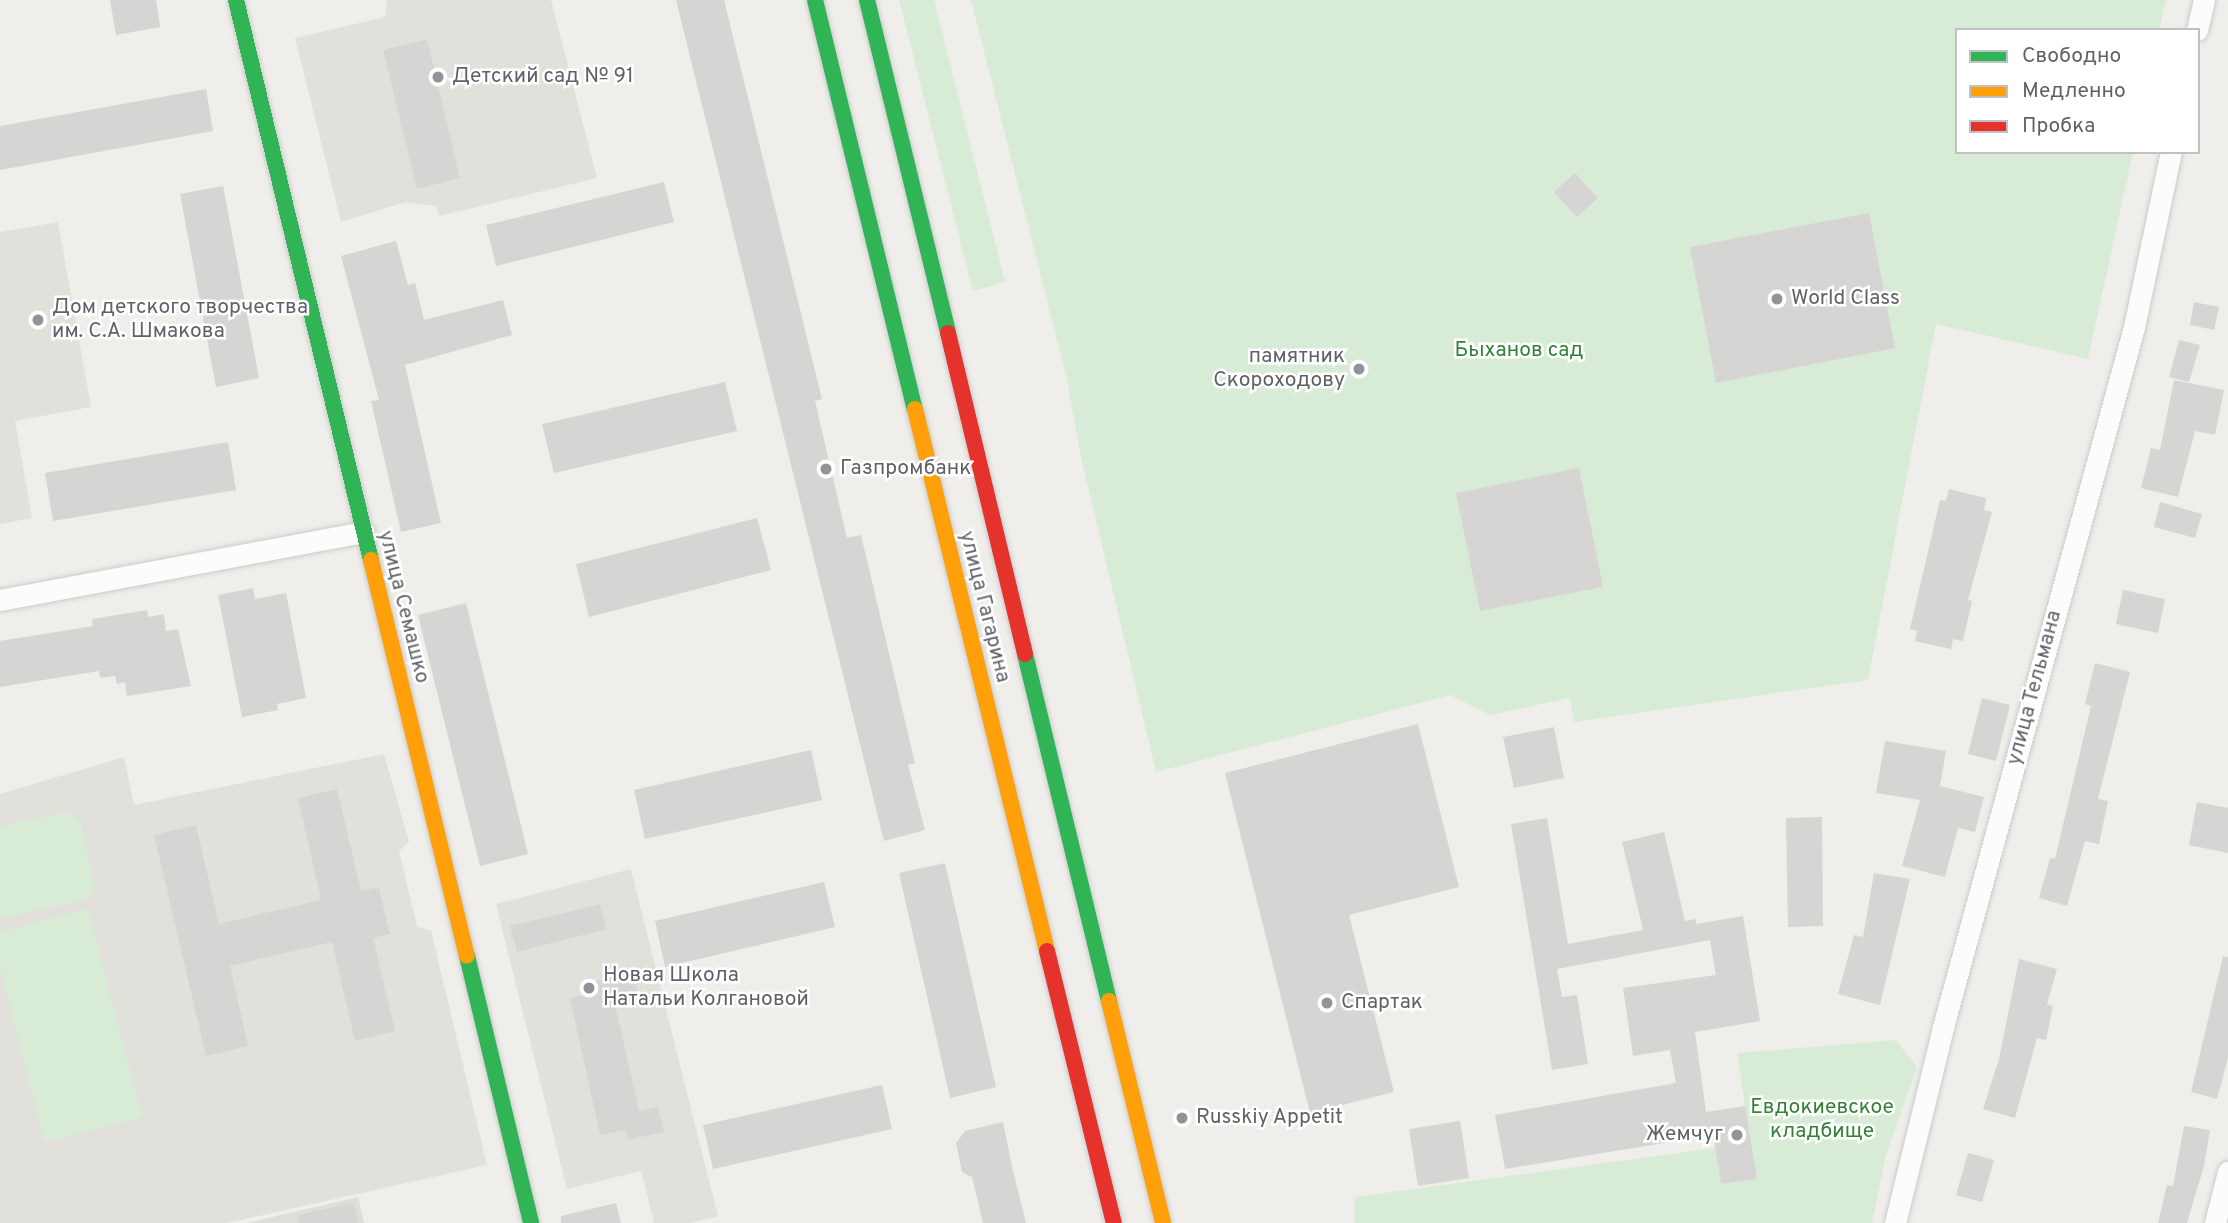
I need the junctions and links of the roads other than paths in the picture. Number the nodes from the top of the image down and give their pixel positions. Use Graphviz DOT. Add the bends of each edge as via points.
graph roads {
  1 [pos="236,0"];
  2 [pos="815,0"];
  3 [pos="867,0"];
  4 [pos="2204,0"];
  5 [pos="2197,28"];
  6 [pos="884,132"];
  7 [pos="864,137"];
  8 [pos="2171,154"];
  9 [pos="904,155"];
  10 [pos="855,166"];
  11 [pos="363,532"];
  12 [pos="0,600"];
  13 [pos="2228,1172"];
  14 [pos="531,1223"];
  15 [pos="1114,1223"];
  16 [pos="1163,1223"];
  17 [pos="1895,1223"];
  18 [pos="2215,1223"];
  1 -- 11 [label="main road, улица Семашко"];
  2 -- 10 [label="main road, улица Гагарина"];
  3 -- 9 [label="main road, улица Гагарина"];
  4 -- 5 [label="street"];
  6 -- 9 [label="main road" via="894,136"];
  7 -- 10 [label="main road" via="857,145"];
  8 -- 17 [label="street, улица Тельмана" via="2134,327 1946,1013"];
  9 -- 16 [label="main road, улица Гагарина"];
  10 -- 15 [label="main road, улица Гагарина"];
  11 -- 12 [label="street"];
  11 -- 14 [label="main road, улица Семашко"];
  13 -- 18 [label="street"];
}
